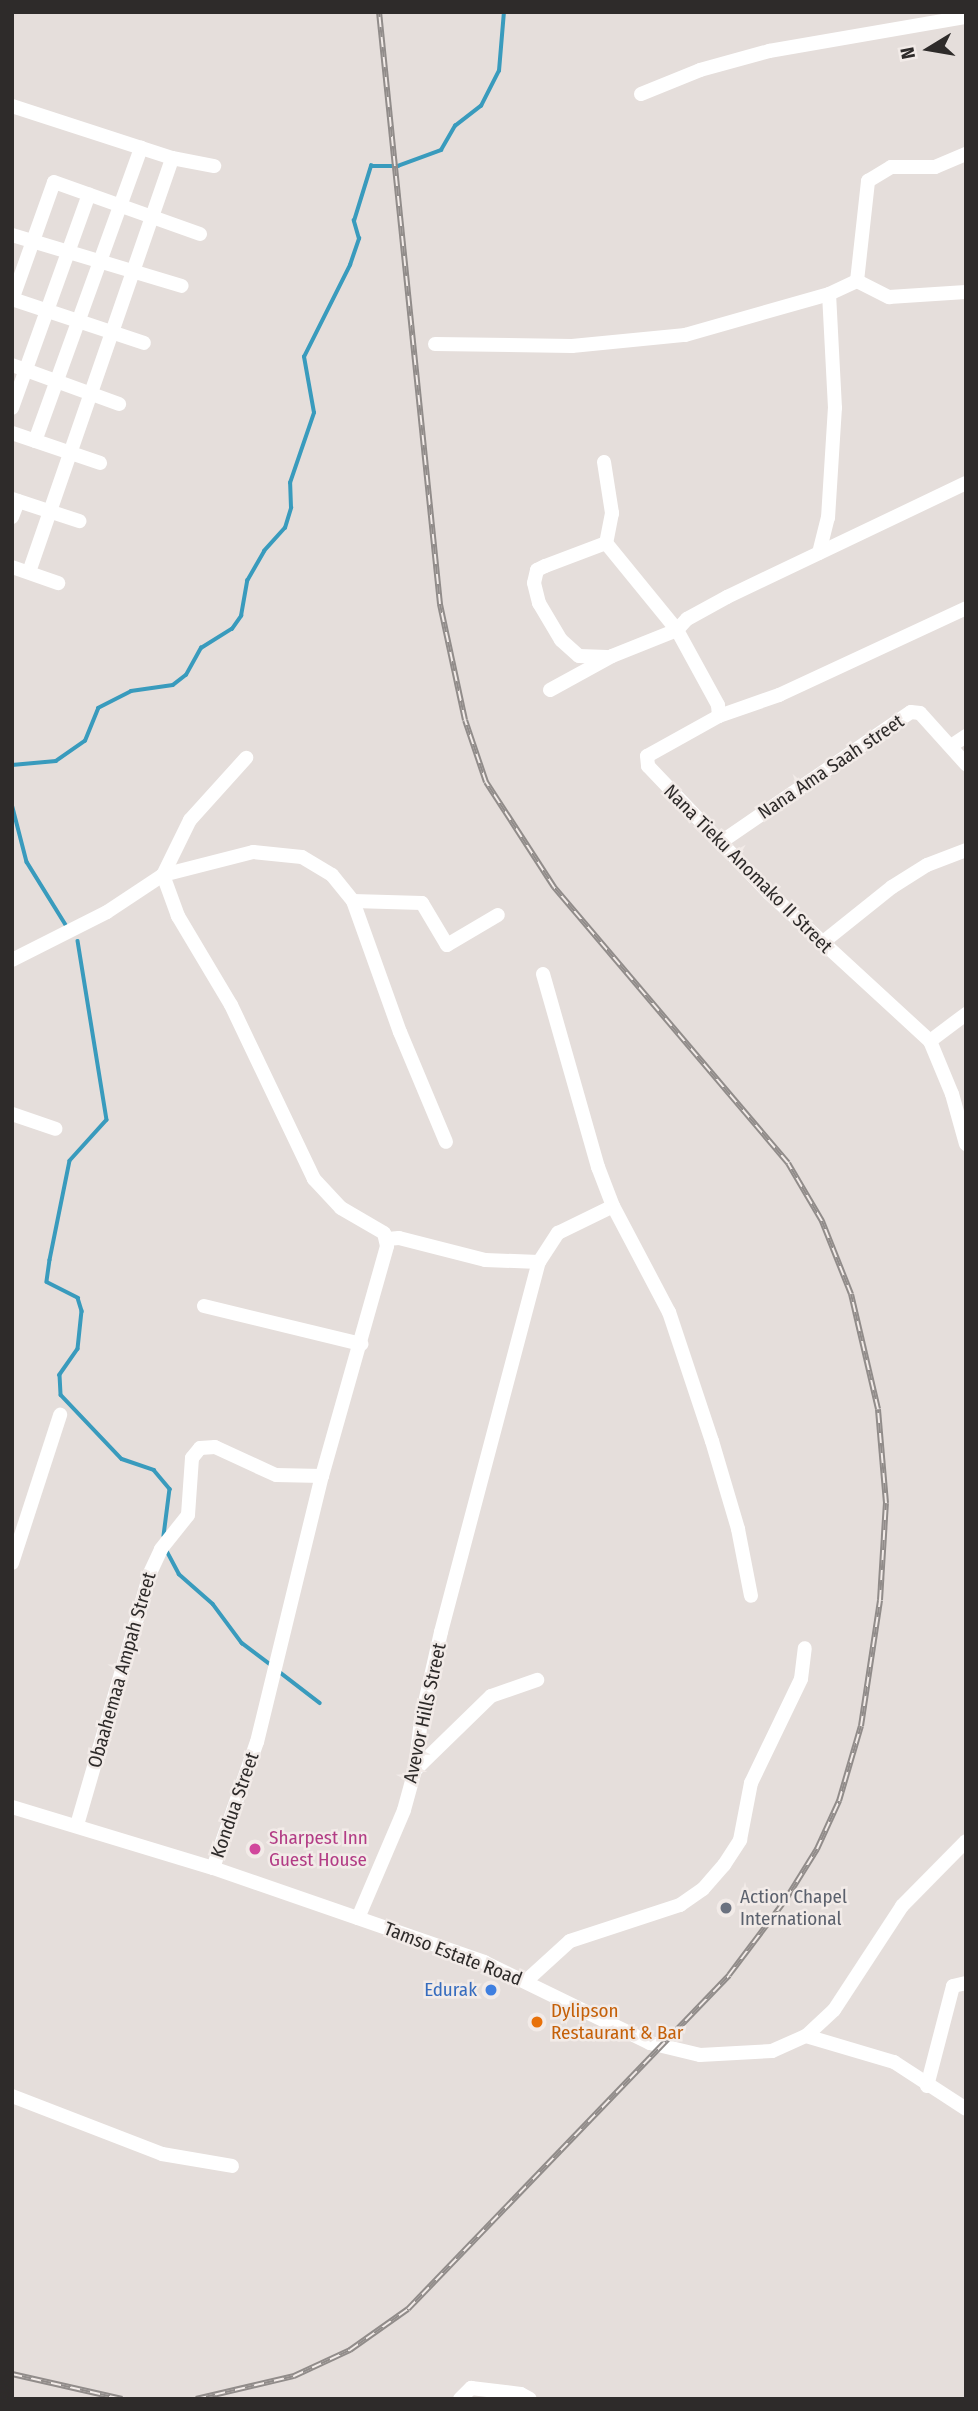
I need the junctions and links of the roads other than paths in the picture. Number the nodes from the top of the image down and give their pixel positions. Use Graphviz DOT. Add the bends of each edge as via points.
graph roads {
  1 [pos="966,17"];
  2 [pos="641,94"];
  3 [pos="12,106"];
  4 [pos="141,148"];
  5 [pos="966,154"];
  6 [pos="172,158"];
  7 [pos="214,166"];
  8 [pos="89,194"];
  9 [pos="122,204"];
  10 [pos="154,215"];
  11 [pos="200,234"];
  12 [pos="12,235"];
  13 [pos="32,241"];
  14 [pos="68,252"];
  15 [pos="101,262"];
  16 [pos="135,272"];
  17 [pos="857,281"];
  18 [pos="182,286"];
  19 [pos="966,292"];
  20 [pos="829,294"];
  21 [pos="12,299"];
  22 [pos="46,310"];
  23 [pos="80,321"];
  24 [pos="113,332"];
  25 [pos="144,343"];
  26 [pos="435,344"];
  27 [pos="12,365"];
  28 [pos="27,371"];
  29 [pos="58,381"];
  30 [pos="91,394"];
  31 [pos="119,404"];
  32 [pos="12,408"];
  33 [pos="12,433"];
  34 [pos="35,441"];
  35 [pos="70,452"];
  36 [pos="604,461"];
  37 [pos="100,463"];
  38 [pos="966,483"];
  39 [pos="15,500"];
  40 [pos="50,511"];
  41 [pos="12,517"];
  42 [pos="79,521"];
  43 [pos="606,543"];
  44 [pos="819,553"];
  45 [pos="12,567"];
  46 [pos="29,572"];
  47 [pos="58,583"];
  48 [pos="966,608"];
  49 [pos="677,630"];
  50 [pos="612,656"];
  51 [pos="550,690"];
  52 [pos="719,716"];
  53 [pos="966,736"];
  54 [pos="951,746"];
  55 [pos="246,758"];
  56 [pos="966,764"];
  57 [pos="721,842"];
  58 [pos="966,850"];
  59 [pos="163,875"];
  60 [pos="353,901"];
  61 [pos="498,915"];
  62 [pos="822,943"];
  63 [pos="12,960"];
  64 [pos="543,974"];
  65 [pos="966,1014"];
  66 [pos="930,1041"];
  67 [pos="12,1114"];
  68 [pos="56,1129"];
  69 [pos="446,1142"];
  70 [pos="966,1144"];
  71 [pos="613,1206"];
  72 [pos="387,1239"];
  73 [pos="539,1262"];
  74 [pos="204,1306"];
  75 [pos="361,1344"];
  76 [pos="60,1415"];
  77 [pos="322,1476"];
  78 [pos="12,1563"];
  79 [pos="751,1596"];
  80 [pos="805,1648"];
  81 [pos="537,1680"];
  82 [pos="415,1770"];
  83 [pos="12,1807"];
  84 [pos="77,1825"];
  85 [pos="966,1841"];
  86 [pos="214,1868"];
  87 [pos="358,1918"];
  88 [pos="526,1981"];
  89 [pos="966,1983"];
  90 [pos="806,2036"];
  91 [pos="927,2086"];
  92 [pos="12,2096"];
  93 [pos="966,2109"];
  94 [pos="232,2166"];
  95 [pos="460,2399"];
  96 [pos="530,2399"];
  1 -- 2 [label="street" via="769,51 700,70"];
  3 -- 4 [label="street"];
  4 -- 6 [label="street"];
  4 -- 9 [label="street"];
  5 -- 17 [label="street" via="935,167 891,167 868,181"];
  6 -- 7 [label="street"];
  6 -- 10 [label="street"];
  8 -- 9 [label="street"];
  8 -- 13 [label="street" via="54,182"];
  8 -- 14 [label="street"];
  9 -- 10 [label="street"];
  9 -- 15 [label="street"];
  10 -- 11 [label="street"];
  10 -- 16 [label="street"];
  12 -- 13 [label="street"];
  13 -- 14 [label="street"];
  13 -- 21 [label="street"];
  14 -- 15 [label="street"];
  14 -- 22 [label="street"];
  15 -- 16 [label="street"];
  15 -- 23 [label="street"];
  16 -- 18 [label="street"];
  16 -- 24 [label="street"];
  17 -- 19 [label="street" via="890,297"];
  17 -- 20 [label="street"];
  20 -- 26 [label="street" via="685,335 572,346"];
  20 -- 44 [label="street" via="835,418 828,517"];
  21 -- 22 [label="street"];
  22 -- 23 [label="street"];
  22 -- 28 [label="street"];
  23 -- 24 [label="street"];
  23 -- 29 [label="street"];
  24 -- 25 [label="street"];
  24 -- 30 [label="street"];
  27 -- 28 [label="street"];
  28 -- 29 [label="street"];
  28 -- 32 [label="street"];
  29 -- 30 [label="street"];
  29 -- 34 [label="street"];
  30 -- 31 [label="street"];
  30 -- 35 [label="street"];
  33 -- 34 [label="street"];
  34 -- 35 [label="street"];
  35 -- 37 [label="street"];
  35 -- 40 [label="street"];
  36 -- 43 [label="street" via="612,513"];
  38 -- 44 [label="street"];
  39 -- 40 [label="street"];
  39 -- 41 [label="street"];
  40 -- 42 [label="street"];
  40 -- 46 [label="street"];
  43 -- 49 [label="street"];
  43 -- 50 [label="street" via="537,570 534,583 550,623 572,651 589,658"];
  44 -- 49 [label="street" via="707,607"];
  45 -- 46 [label="street"];
  46 -- 47 [label="street"];
  48 -- 52 [label="street" via="779,695"];
  49 -- 50 [label="street"];
  49 -- 52 [label="street" via="718,705"];
  50 -- 51 [label="street"];
  52 -- 57 [label="street, Nana Tieku Anomako II Street" via="647,756 655,777"];
  53 -- 54 [label="street"];
  54 -- 56 [label="street, Nana Ama Saah street"];
  54 -- 57 [label="street, Nana Ama Saah street" via="920,713 911,712"];
  55 -- 59 [label="street" via="190,820"];
  57 -- 62 [label="street, Nana Tieku Anomako II Street"];
  58 -- 62 [label="street" via="927,865 892,887"];
  59 -- 60 [label="street" via="253,852 283,854 302,858 332,875"];
  59 -- 63 [label="street" via="107,912"];
  59 -- 72 [label="street" via="178,916 231,1005 314,1179 341,1208"];
  60 -- 61 [label="street" via="422,903 447,945"];
  60 -- 69 [label="street"];
  62 -- 66 [label="street, Nana Tieku Anomako II Street"];
  64 -- 71 [label="street"];
  65 -- 66 [label="street"];
  66 -- 70 [label="street, Nana Tieku Anomako II Street"];
  67 -- 68 [label="street"];
  71 -- 73 [label="street, Avevor Hills Street" via="558,1233"];
  71 -- 79 [label="street" via="669,1312 730,1498"];
  72 -- 73 [label="street" via="485,1260"];
  72 -- 75 [label="street, Kondua Street"];
  73 -- 82 [label="street, Avevor Hills Street" via="421,1720"];
  74 -- 75 [label="street"];
  75 -- 77 [label="street, Kondua Street"];
  76 -- 78 [label="street"];
  77 -- 84 [label="street, Obaahemaa Ampah Street" via="276,1475 215,1447 200,1447 192,1458 188,1515 161,1549 150,1573"];
  77 -- 86 [label="street, Kondua Street" via="257,1742"];
  80 -- 88 [label="street" via="801,1679 751,1783 740,1840 704,1889 680,1905 570,1941"];
  81 -- 82 [label="street" via="503,1689 485,1700"];
  82 -- 87 [label="street, Avevor Hills Street" via="404,1810"];
  83 -- 84 [label="street, Tamso Estate Road"];
  84 -- 86 [label="street, Tamso Estate Road"];
  85 -- 90 [label="street, Tamso Estate Road" via="902,1906 834,2010"];
  86 -- 87 [label="street, Tamso Estate Road"];
  87 -- 88 [label="street, Tamso Estate Road"];
  88 -- 90 [label="street, Tamso Estate Road" via="631,2035 677,2052 755,2054"];
  89 -- 91 [label="street" via="953,1986"];
  90 -- 91 [label="street" via="894,2062"];
  91 -- 93 [label="street"];
  92 -- 94 [label="street" via="162,2154"];
  95 -- 96 [label="street" via="471,2389"];
}
